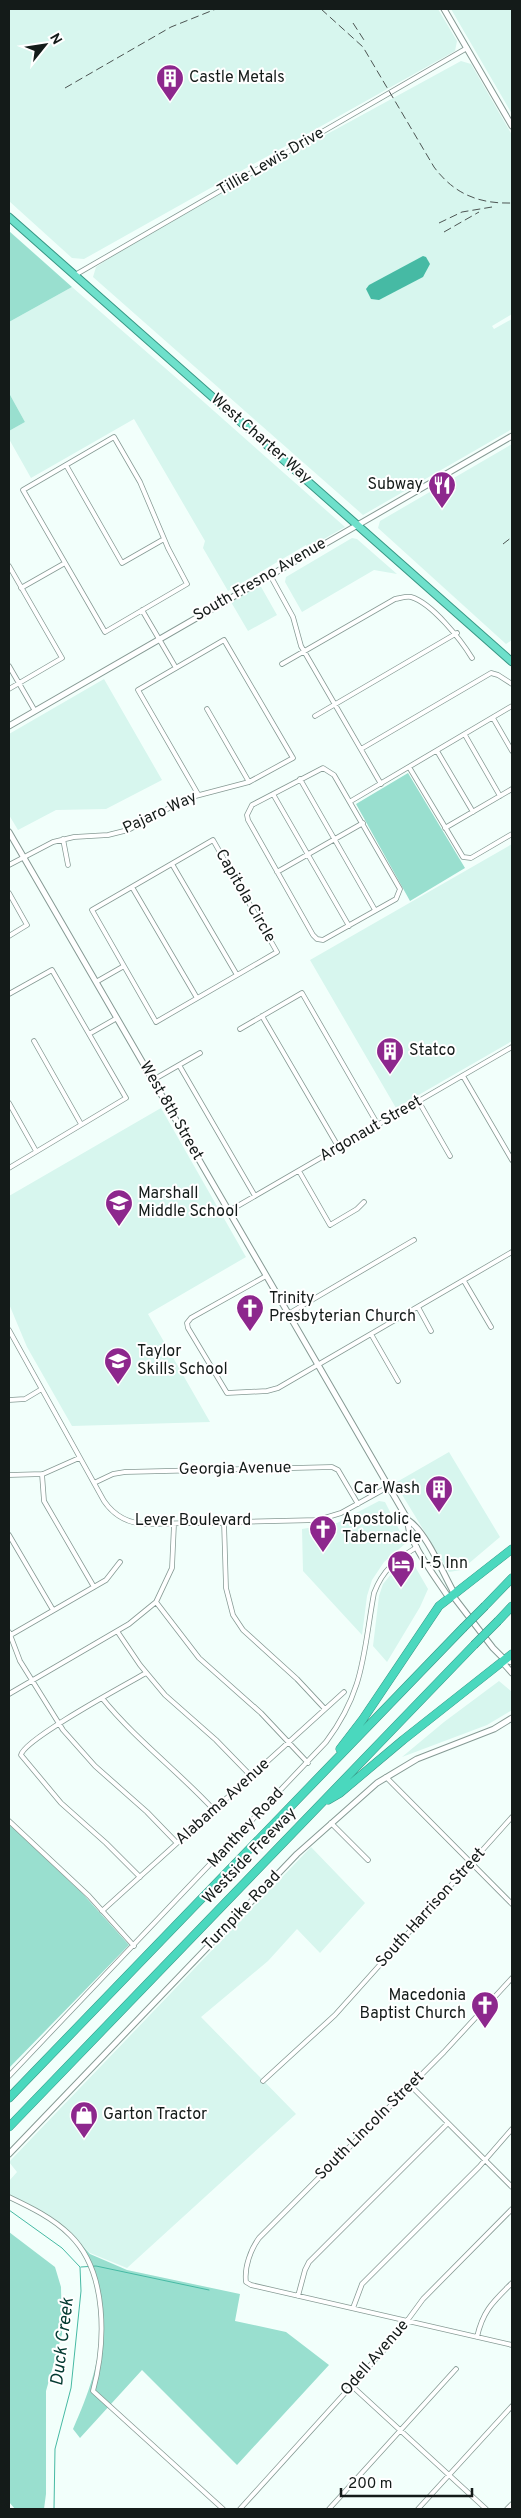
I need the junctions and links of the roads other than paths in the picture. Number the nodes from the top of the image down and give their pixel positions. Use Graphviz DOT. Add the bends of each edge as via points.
graph roads {
  1 [pos="444,9"];
  2 [pos="466,48"];
  3 [pos="512,126"];
  4 [pos="9,217"];
  5 [pos="75,275"];
  6 [pos="512,436"];
  7 [pos="66,465"];
  8 [pos="358,524"];
  9 [pos="164,538"];
  10 [pos="65,563"];
  11 [pos="9,566"];
  12 [pos="270,575"];
  13 [pos="21,588"];
  14 [pos="142,610"];
  15 [pos="457,634"];
  16 [pos="159,639"];
  17 [pos="304,651"];
  18 [pos="472,658"];
  19 [pos="512,662"];
  20 [pos="282,664"];
  21 [pos="9,666"];
  22 [pos="176,668"];
  23 [pos="19,683"];
  24 [pos="512,684"];
  25 [pos="9,688"];
  26 [pos="336,704"];
  27 [pos="512,706"];
  28 [pos="207,709"];
  29 [pos="35,711"];
  30 [pos="315,716"];
  31 [pos="493,718"];
  32 [pos="9,726"];
  33 [pos="465,735"];
  34 [pos="362,749"];
  35 [pos="512,749"];
  36 [pos="437,750"];
  37 [pos="409,767"];
  38 [pos="300,779"];
  39 [pos="249,782"];
  40 [pos="381,784"];
  41 [pos="512,788"];
  42 [pos="198,794"];
  43 [pos="273,794"];
  44 [pos="500,796"];
  45 [pos="350,801"];
  46 [pos="473,812"];
  47 [pos="363,823"];
  48 [pos="445,828"];
  49 [pos="9,832"];
  50 [pos="512,834"];
  51 [pos="63,839"];
  52 [pos="334,839"];
  53 [pos="309,854"];
  54 [pos="23,856"];
  55 [pos="9,864"];
  56 [pos="172,864"];
  57 [pos="68,866"];
  58 [pos="277,872"];
  59 [pos="132,887"];
  60 [pos="9,893"];
  61 [pos="376,910"];
  62 [pos="349,926"];
  63 [pos="9,936"];
  64 [pos="124,966"];
  65 [pos="237,975"];
  66 [pos="96,982"];
  67 [pos="9,994"];
  68 [pos="197,998"];
  69 [pos="262,1016"];
  70 [pos="117,1018"];
  71 [pos="240,1029"];
  72 [pos="89,1034"];
  73 [pos="34,1042"];
  74 [pos="512,1047"];
  75 [pos="200,1053"];
  76 [pos="179,1065"];
  77 [pos="463,1076"];
  78 [pos="153,1080"];
  79 [pos="418,1102"];
  80 [pos="9,1103"];
  81 [pos="81,1124"];
  82 [pos="378,1125"];
  83 [pos="339,1148"];
  84 [pos="36,1151"];
  85 [pos="450,1156"];
  86 [pos="512,1160"];
  87 [pos="9,1168"];
  88 [pos="298,1171"];
  89 [pos="255,1196"];
  90 [pos="364,1202"];
  91 [pos="229,1211"];
  92 [pos="414,1240"];
  93 [pos="512,1252"];
  94 [pos="266,1276"];
  95 [pos="464,1280"];
  96 [pos="418,1307"];
  97 [pos="288,1314"];
  98 [pos="491,1327"];
  99 [pos="9,1330"];
  100 [pos="431,1331"];
  101 [pos="371,1334"];
  102 [pos="318,1365"];
  103 [pos="398,1381"];
  104 [pos="40,1390"];
  105 [pos="9,1400"];
  106 [pos="79,1458"];
  107 [pos="42,1474"];
  108 [pos="9,1475"];
  109 [pos="94,1483"];
  110 [pos="388,1487"];
  111 [pos="358,1504"];
  112 [pos="408,1520"];
  113 [pos="224,1522"];
  114 [pos="174,1524"];
  115 [pos="418,1530"];
  116 [pos="9,1535"];
  117 [pos="418,1547"];
  118 [pos="512,1549"];
  119 [pos="434,1558"];
  120 [pos="120,1562"];
  121 [pos="512,1578"];
  122 [pos="94,1587"];
  123 [pos="453,1596"];
  124 [pos="156,1602"];
  125 [pos="512,1606"];
  126 [pos="53,1610"];
  127 [pos="117,1631"];
  128 [pos="9,1634"];
  129 [pos="512,1654"];
  130 [pos="509,1661"];
  131 [pos="146,1673"];
  132 [pos="512,1673"];
  133 [pos="31,1681"];
  134 [pos="344,1692"];
  135 [pos="9,1694"];
  136 [pos="102,1698"];
  137 [pos="325,1708"];
  138 [pos="512,1718"];
  139 [pos="59,1724"];
  140 [pos="288,1742"];
  141 [pos="308,1763"];
  142 [pos="252,1776"];
  143 [pos="386,1777"];
  144 [pos="305,1791"];
  145 [pos="317,1806"];
  146 [pos="214,1810"];
  147 [pos="512,1817"];
  148 [pos="9,1821"];
  149 [pos="331,1823"];
  150 [pos="177,1843"];
  151 [pos="368,1860"];
  152 [pos="471,1862"];
  153 [pos="140,1877"];
  154 [pos="512,1904"];
  155 [pos="102,1911"];
  156 [pos="134,1946"];
  157 [pos="512,1978"];
  158 [pos="9,2076"];
  159 [pos="263,2081"];
  160 [pos="411,2086"];
  161 [pos="9,2098"];
  162 [pos="448,2123"];
  163 [pos="9,2127"];
  164 [pos="512,2129"];
  165 [pos="9,2154"];
  166 [pos="485,2160"];
  167 [pos="512,2187"];
  168 [pos="9,2197"];
  169 [pos="512,2209"];
  170 [pos="512,2283"];
  171 [pos="298,2296"];
  172 [pos="353,2308"];
  173 [pos="408,2321"];
  174 [pos="477,2337"];
  175 [pos="512,2345"];
  176 [pos="456,2369"];
  177 [pos="352,2386"];
  178 [pos="512,2406"];
  179 [pos="400,2430"];
  180 [pos="449,2475"];
  181 [pos="512,2504"];
  182 [pos="223,2509"];
  183 [pos="240,2509"];
  184 [pos="329,2509"];
  185 [pos="418,2509"];
  186 [pos="486,2509"];
  187 [pos="507,2509"];
  1 -- 2 [label="street"];
  2 -- 3 [label="street"];
  2 -- 5 [label="street, Tillie Lewis Drive"];
  4 -- 5 [label="highway, West Charter Way"];
  5 -- 8 [label="highway, West Charter Way"];
  6 -- 8 [label="street, South Fresno Avenue"];
  7 -- 9 [label="street" via="122,563"];
  7 -- 9 [label="street" via="114,437 140,482"];
  7 -- 10 [label="street" via="23,490"];
  8 -- 12 [label="street, South Fresno Avenue"];
  8 -- 19 [label="highway, West Charter Way"];
  9 -- 14 [label="street" via="187,584"];
  10 -- 13 [label="street"];
  10 -- 14 [label="street" via="105,632"];
  11 -- 13 [label="street"];
  12 -- 16 [label="street, South Fresno Avenue"];
  12 -- 17 [label="street" via="292,617"];
  13 -- 23 [label="street" via="62,658"];
  14 -- 16 [label="street"];
  15 -- 17 [label="street" via="420,601 406,597 396,599"];
  15 -- 18 [label="street"];
  15 -- 26 [label="street"];
  16 -- 22 [label="street"];
  16 -- 29 [label="street, South Fresno Avenue"];
  17 -- 20 [label="street"];
  17 -- 26 [label="street"];
  21 -- 23 [label="street"];
  22 -- 39 [label="street, Pajaro Way" via="224,640 293,758"];
  22 -- 42 [label="street" via="138,690"];
  23 -- 25 [label="street"];
  23 -- 29 [label="street"];
  24 -- 34 [label="street" via="491,673"];
  26 -- 30 [label="street"];
  26 -- 34 [label="street"];
  27 -- 31 [label="street"];
  28 -- 39 [label="street"];
  29 -- 32 [label="street, South Fresno Avenue"];
  31 -- 33 [label="street"];
  31 -- 35 [label="street"];
  33 -- 36 [label="street"];
  33 -- 44 [label="street"];
  34 -- 40 [label="street"];
  36 -- 37 [label="street"];
  36 -- 46 [label="street"];
  37 -- 40 [label="street"];
  37 -- 48 [label="street"];
  38 -- 43 [label="street"];
  38 -- 45 [label="street" via="319,769 329,770"];
  38 -- 52 [label="street"];
  39 -- 42 [label="street, Pajaro Way"];
  40 -- 45 [label="street"];
  41 -- 44 [label="street"];
  42 -- 51 [label="street, Pajaro Way" via="128,830"];
  43 -- 53 [label="street"];
  43 -- 58 [label="street" via="252,805 248,820"];
  44 -- 46 [label="street"];
  45 -- 47 [label="street"];
  46 -- 48 [label="street"];
  47 -- 52 [label="street"];
  47 -- 61 [label="street" via="400,889 396,899"];
  48 -- 50 [label="street" via="465,858 471,858"];
  49 -- 54 [label="street, West 8th Street"];
  51 -- 54 [label="street, Pajaro Way"];
  51 -- 57 [label="street"];
  52 -- 53 [label="street"];
  52 -- 61 [label="street"];
  53 -- 58 [label="street"];
  53 -- 62 [label="street"];
  54 -- 55 [label="street, Pajaro Way"];
  54 -- 66 [label="street, West 8th Street"];
  56 -- 59 [label="street, Capitola Circle"];
  56 -- 65 [label="street"];
  56 -- 65 [label="street, Capitola Circle" via="213,840 277,952"];
  58 -- 62 [label="street" via="317,939 330,938"];
  59 -- 64 [label="street, Capitola Circle" via="92,910"];
  59 -- 68 [label="street"];
  60 -- 63 [label="street" via="27,925"];
  61 -- 62 [label="street"];
  64 -- 66 [label="street"];
  64 -- 68 [label="street, Capitola Circle" via="156,1022"];
  65 -- 68 [label="street, Capitola Circle"];
  66 -- 70 [label="street, West 8th Street"];
  67 -- 72 [label="street" via="52,970"];
  69 -- 71 [label="street"];
  69 -- 82 [label="street" via="302,993"];
  69 -- 83 [label="street"];
  70 -- 72 [label="street"];
  70 -- 78 [label="street, West 8th Street"];
  72 -- 81 [label="street" via="126,1098"];
  73 -- 81 [label="street"];
  74 -- 77 [label="street, Argonaut Street"];
  75 -- 76 [label="street"];
  76 -- 78 [label="street"];
  76 -- 89 [label="street"];
  77 -- 79 [label="street, Argonaut Street"];
  77 -- 86 [label="street"];
  78 -- 91 [label="street, West 8th Street"];
  79 -- 82 [label="street, Argonaut Street"];
  79 -- 85 [label="street"];
  80 -- 84 [label="street"];
  81 -- 84 [label="street"];
  82 -- 83 [label="street, Argonaut Street"];
  83 -- 88 [label="street, Argonaut Street"];
  84 -- 87 [label="street"];
  88 -- 89 [label="street, Argonaut Street"];
  88 -- 90 [label="street" via="330,1225"];
  89 -- 91 [label="street, Argonaut Street"];
  91 -- 94 [label="street, West 8th Street"];
  92 -- 97 [label="street"];
  93 -- 95 [label="street"];
  94 -- 97 [label="street, West 8th Street"];
  94 -- 102 [label="street" via="191,1318 188,1323 223,1389 230,1393 272,1390"];
  95 -- 96 [label="street"];
  95 -- 98 [label="street"];
  96 -- 100 [label="street"];
  96 -- 101 [label="street"];
  97 -- 102 [label="street, West 8th Street"];
  99 -- 104 [label="street, Lever Boulevard"];
  101 -- 102 [label="street"];
  101 -- 103 [label="street"];
  102 -- 110 [label="street, West 8th Street"];
  104 -- 105 [label="street" via="25,1399"];
  104 -- 106 [label="street, Lever Boulevard"];
  106 -- 107 [label="street"];
  106 -- 109 [label="street, Lever Boulevard"];
  107 -- 108 [label="street"];
  107 -- 122 [label="street" via="44,1500"];
  109 -- 111 [label="street, Georgia Avenue" via="125,1472 332,1467 338,1470"];
  109 -- 114 [label="street, Lever Boulevard" via="108,1507 125,1520 140,1524"];
  110 -- 111 [label="street, Lever Boulevard"];
  110 -- 112 [label="street, West 8th Street"];
  111 -- 113 [label="street, Lever Boulevard" via="318,1520"];
  112 -- 115 [label="street, West 8th Street"];
  112 -- 117 [label="street, West 8th Street" via="407,1528"];
  113 -- 114 [label="street, Lever Boulevard"];
  113 -- 137 [label="street" via="226,1588 233,1615 243,1630"];
  114 -- 124 [label="street" via="172,1568"];
  115 -- 117 [label="street"];
  115 -- 119 [label="street, West 8th Street"];
  116 -- 126 [label="street"];
  117 -- 119 [label="street"];
  117 -- 123 [label="street, West 8th Street" via="447,1595"];
  117 -- 141 [label="street, Manthey Road" via="393,1562 378,1582 364,1664 354,1696 339,1725"];
  118 -- 123 [label="highway"];
  119 -- 123 [label="street, West 8th Street" via="453,1590"];
  120 -- 122 [label="street" via="108,1578"];
  121 -- 144 [label="highway, Westside Freeway, bridge"];
  122 -- 126 [label="street"];
  123 -- 130 [label="street, West 8th Street" via="488,1642"];
  123 -- 144 [label="highway" via="435,1610 364,1719"];
  124 -- 127 [label="street"];
  124 -- 140 [label="street" via="199,1658 261,1713"];
  125 -- 145 [label="highway, Westside Freeway, bridge"];
  126 -- 128 [label="street"];
  127 -- 131 [label="street"];
  127 -- 133 [label="street"];
  128 -- 133 [label="street"];
  129 -- 130 [label="highway"];
  130 -- 132 [label="street, West 8th Street" via="505,1665"];
  130 -- 145 [label="highway" via="403,1740 340,1793"];
  131 -- 136 [label="street"];
  131 -- 142 [label="street" via="165,1695"];
  133 -- 135 [label="street"];
  133 -- 139 [label="street"];
  134 -- 137 [label="street, Alabama Avenue"];
  136 -- 139 [label="street"];
  136 -- 146 [label="street" via="130,1730"];
  137 -- 140 [label="street, Alabama Avenue"];
  138 -- 143 [label="street, Turnpike Road" via="494,1729 417,1758"];
  139 -- 150 [label="street" via="95,1766"];
  139 -- 153 [label="street" via="29,1745 22,1754 27,1765 61,1803"];
  140 -- 141 [label="street"];
  140 -- 142 [label="street, Alabama Avenue"];
  141 -- 156 [label="street, Manthey Road"];
  142 -- 146 [label="street, Alabama Avenue"];
  143 -- 149 [label="street, Turnpike Road"];
  143 -- 152 [label="street"];
  144 -- 161 [label="highway, Westside Freeway"];
  145 -- 163 [label="highway, Westside Freeway"];
  146 -- 150 [label="street, Alabama Avenue"];
  147 -- 152 [label="street, South Harrison Street"];
  148 -- 155 [label="street"];
  149 -- 151 [label="street"];
  149 -- 165 [label="street, Turnpike Road"];
  150 -- 153 [label="street, Alabama Avenue"];
  152 -- 154 [label="street"];
  152 -- 159 [label="street, South Harrison Street" via="335,2015"];
  153 -- 155 [label="street, Alabama Avenue"];
  155 -- 156 [label="street"];
  156 -- 158 [label="street, Manthey Road"];
  157 -- 160 [label="street, South Lincoln Street"];
  160 -- 162 [label="street"];
  160 -- 171 [label="street, South Lincoln Street" via="259,2238 250,2254 246,2282"];
  162 -- 166 [label="street"];
  162 -- 171 [label="street" via="309,2262"];
  164 -- 166 [label="street"];
  166 -- 167 [label="street"];
  166 -- 172 [label="street" via="362,2284"];
  168 -- 182 [label="street" via="36,2210 66,2231 88,2261 101,2303 102,2318 93,2391"];
  169 -- 173 [label="street, Odell Avenue" via="422,2299"];
  170 -- 174 [label="street" via="486,2309"];
  171 -- 172 [label="street"];
  172 -- 173 [label="street"];
  173 -- 174 [label="street"];
  173 -- 177 [label="street, Odell Avenue"];
  174 -- 175 [label="street"];
  176 -- 179 [label="street"];
  177 -- 179 [label="street"];
  177 -- 183 [label="street, Odell Avenue"];
  178 -- 180 [label="street"];
  179 -- 180 [label="street"];
  179 -- 184 [label="street"];
  180 -- 185 [label="street"];
  180 -- 186 [label="street"];
  181 -- 187 [label="street"];
}
